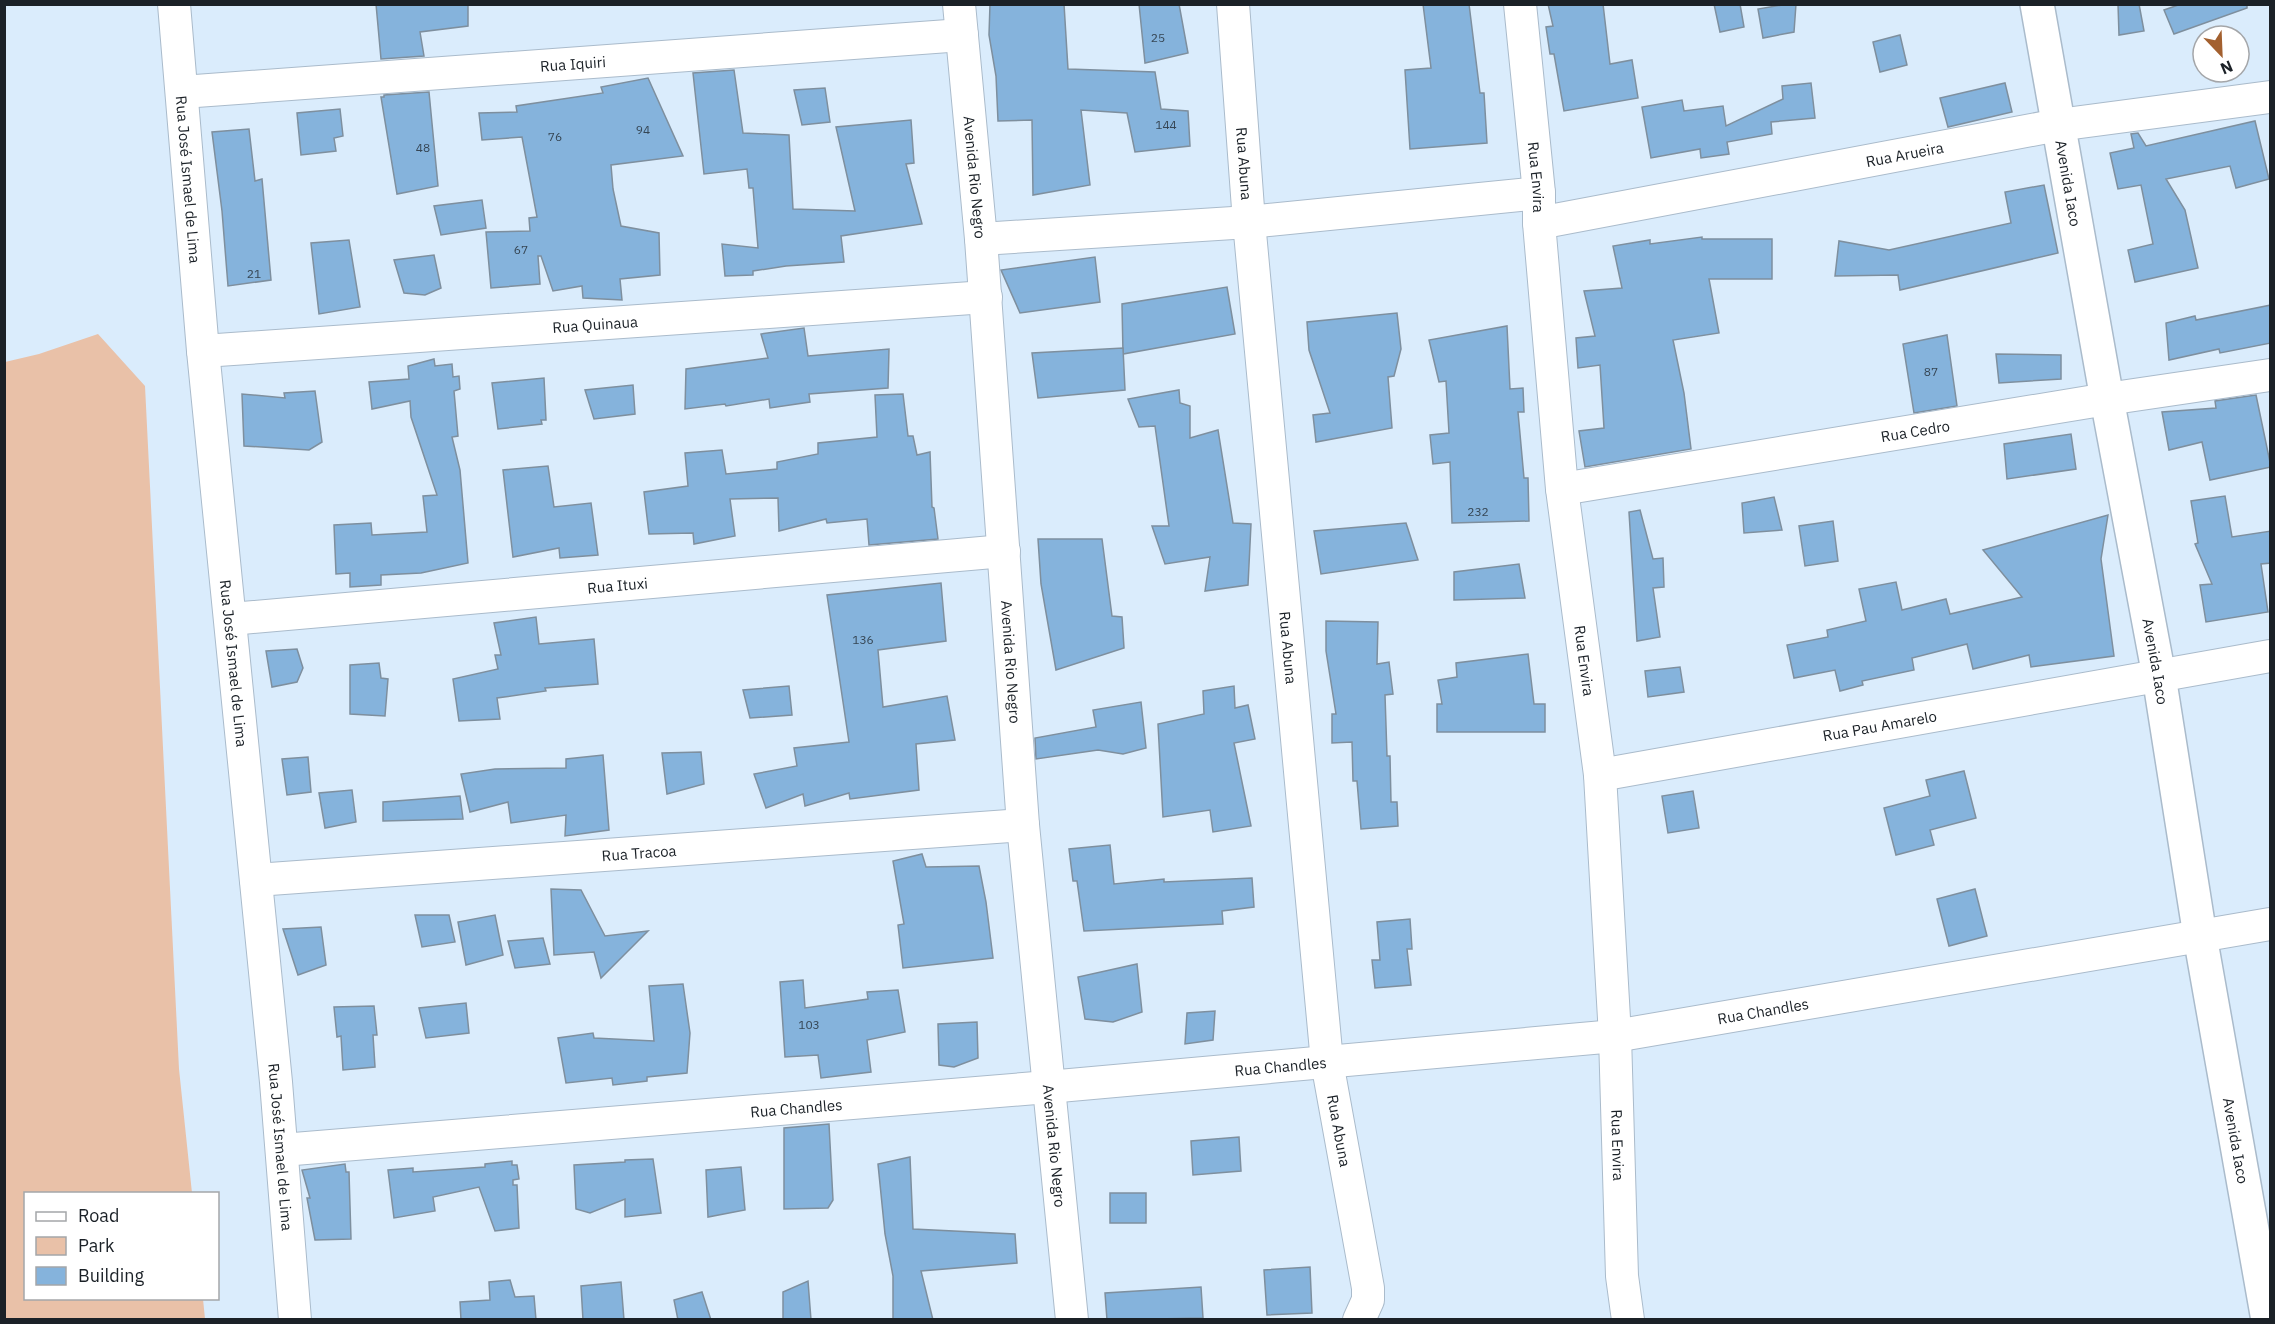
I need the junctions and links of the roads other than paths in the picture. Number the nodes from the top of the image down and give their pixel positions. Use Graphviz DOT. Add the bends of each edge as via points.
graph roads {
  1 [pos="174,4"];
  2 [pos="1233,4"];
  3 [pos="1520,4"];
  4 [pos="2037,4"];
  5 [pos="960,20"];
  6 [pos="183,92"];
  7 [pos="2271,97"];
  8 [pos="2058,125"];
  9 [pos="1539,208"];
  10 [pos="1249,222"];
  11 [pos="981,239"];
  12 [pos="986,297"];
  13 [pos="203,351"];
  14 [pos="2271,375"];
  15 [pos="2107,399"];
  16 [pos="1562,489"];
  17 [pos="1004,551"];
  18 [pos="231,620"];
  19 [pos="2271,656"];
  20 [pos="2159,676"];
  21 [pos="1600,775"];
  22 [pos="1023,825"];
  23 [pos="256,880"];
  24 [pos="2271,924"];
  25 [pos="2200,936"];
  26 [pos="1615,1036"];
  27 [pos="1327,1062"];
  28 [pos="1048,1087"];
  29 [pos="282,1150"];
  30 [pos="296,1320"];
  31 [pos="1072,1320"];
  32 [pos="1359,1320"];
  33 [pos="1628,1320"];
  34 [pos="2268,1320"];
  1 -- 6 [label="street, Rua José Ismael de Lima"];
  2 -- 10 [label="street, Rua Abuna"];
  3 -- 9 [label="street, Rua Envira"];
  4 -- 8 [label="street, Avenida Iaco"];
  5 -- 6 [label="street, Rua Iquiri"];
  5 -- 11 [label="street, Avenida Rio Negro"];
  6 -- 13 [label="street, Rua José Ismael de Lima"];
  7 -- 8 [label="street, Rua Arueira"];
  8 -- 9 [label="street, Rua Arueira"];
  8 -- 15 [label="street, Avenida Iaco"];
  9 -- 10 [label="street, Rua Arueira"];
  9 -- 16 [label="street, Rua Envira"];
  10 -- 11 [label="street, Rua Arueira"];
  10 -- 27 [label="street, Rua Abuna"];
  11 -- 12 [label="street, Avenida Rio Negro"];
  12 -- 13 [label="street, Rua Quinaua"];
  12 -- 17 [label="street, Avenida Rio Negro"];
  13 -- 18 [label="street, Rua José Ismael de Lima"];
  14 -- 15 [label="street, Rua Cedro"];
  15 -- 16 [label="street, Rua Cedro"];
  15 -- 20 [label="street, Avenida Iaco"];
  16 -- 21 [label="street, Rua Envira"];
  17 -- 18 [label="street, Rua Ituxi"];
  17 -- 22 [label="street, Avenida Rio Negro"];
  18 -- 23 [label="street, Rua José Ismael de Lima"];
  19 -- 20 [label="street, Rua Pau Amarelo"];
  20 -- 21 [label="street, Rua Pau Amarelo"];
  20 -- 25 [label="street, Avenida Iaco"];
  21 -- 26 [label="street, Rua Envira"];
  22 -- 23 [label="street, Rua Tracoa"];
  22 -- 28 [label="street, Avenida Rio Negro"];
  23 -- 29 [label="street, Rua José Ismael de Lima"];
  24 -- 25 [label="street, Rua Chandles"];
  25 -- 26 [label="street, Rua Chandles"];
  25 -- 34 [label="street, Avenida Iaco"];
  26 -- 27 [label="street, Rua Chandles"];
  26 -- 33 [label="street, Rua Envira" via="1622,1276"];
  27 -- 28 [label="street, Rua Chandles"];
  27 -- 32 [label="street, Rua Abuna" via="1368,1288 1368,1300"];
  28 -- 29 [label="street, Rua Chandles"];
  28 -- 31 [label="street, Avenida Rio Negro"];
  29 -- 30 [label="street, Rua José Ismael de Lima"];
}
